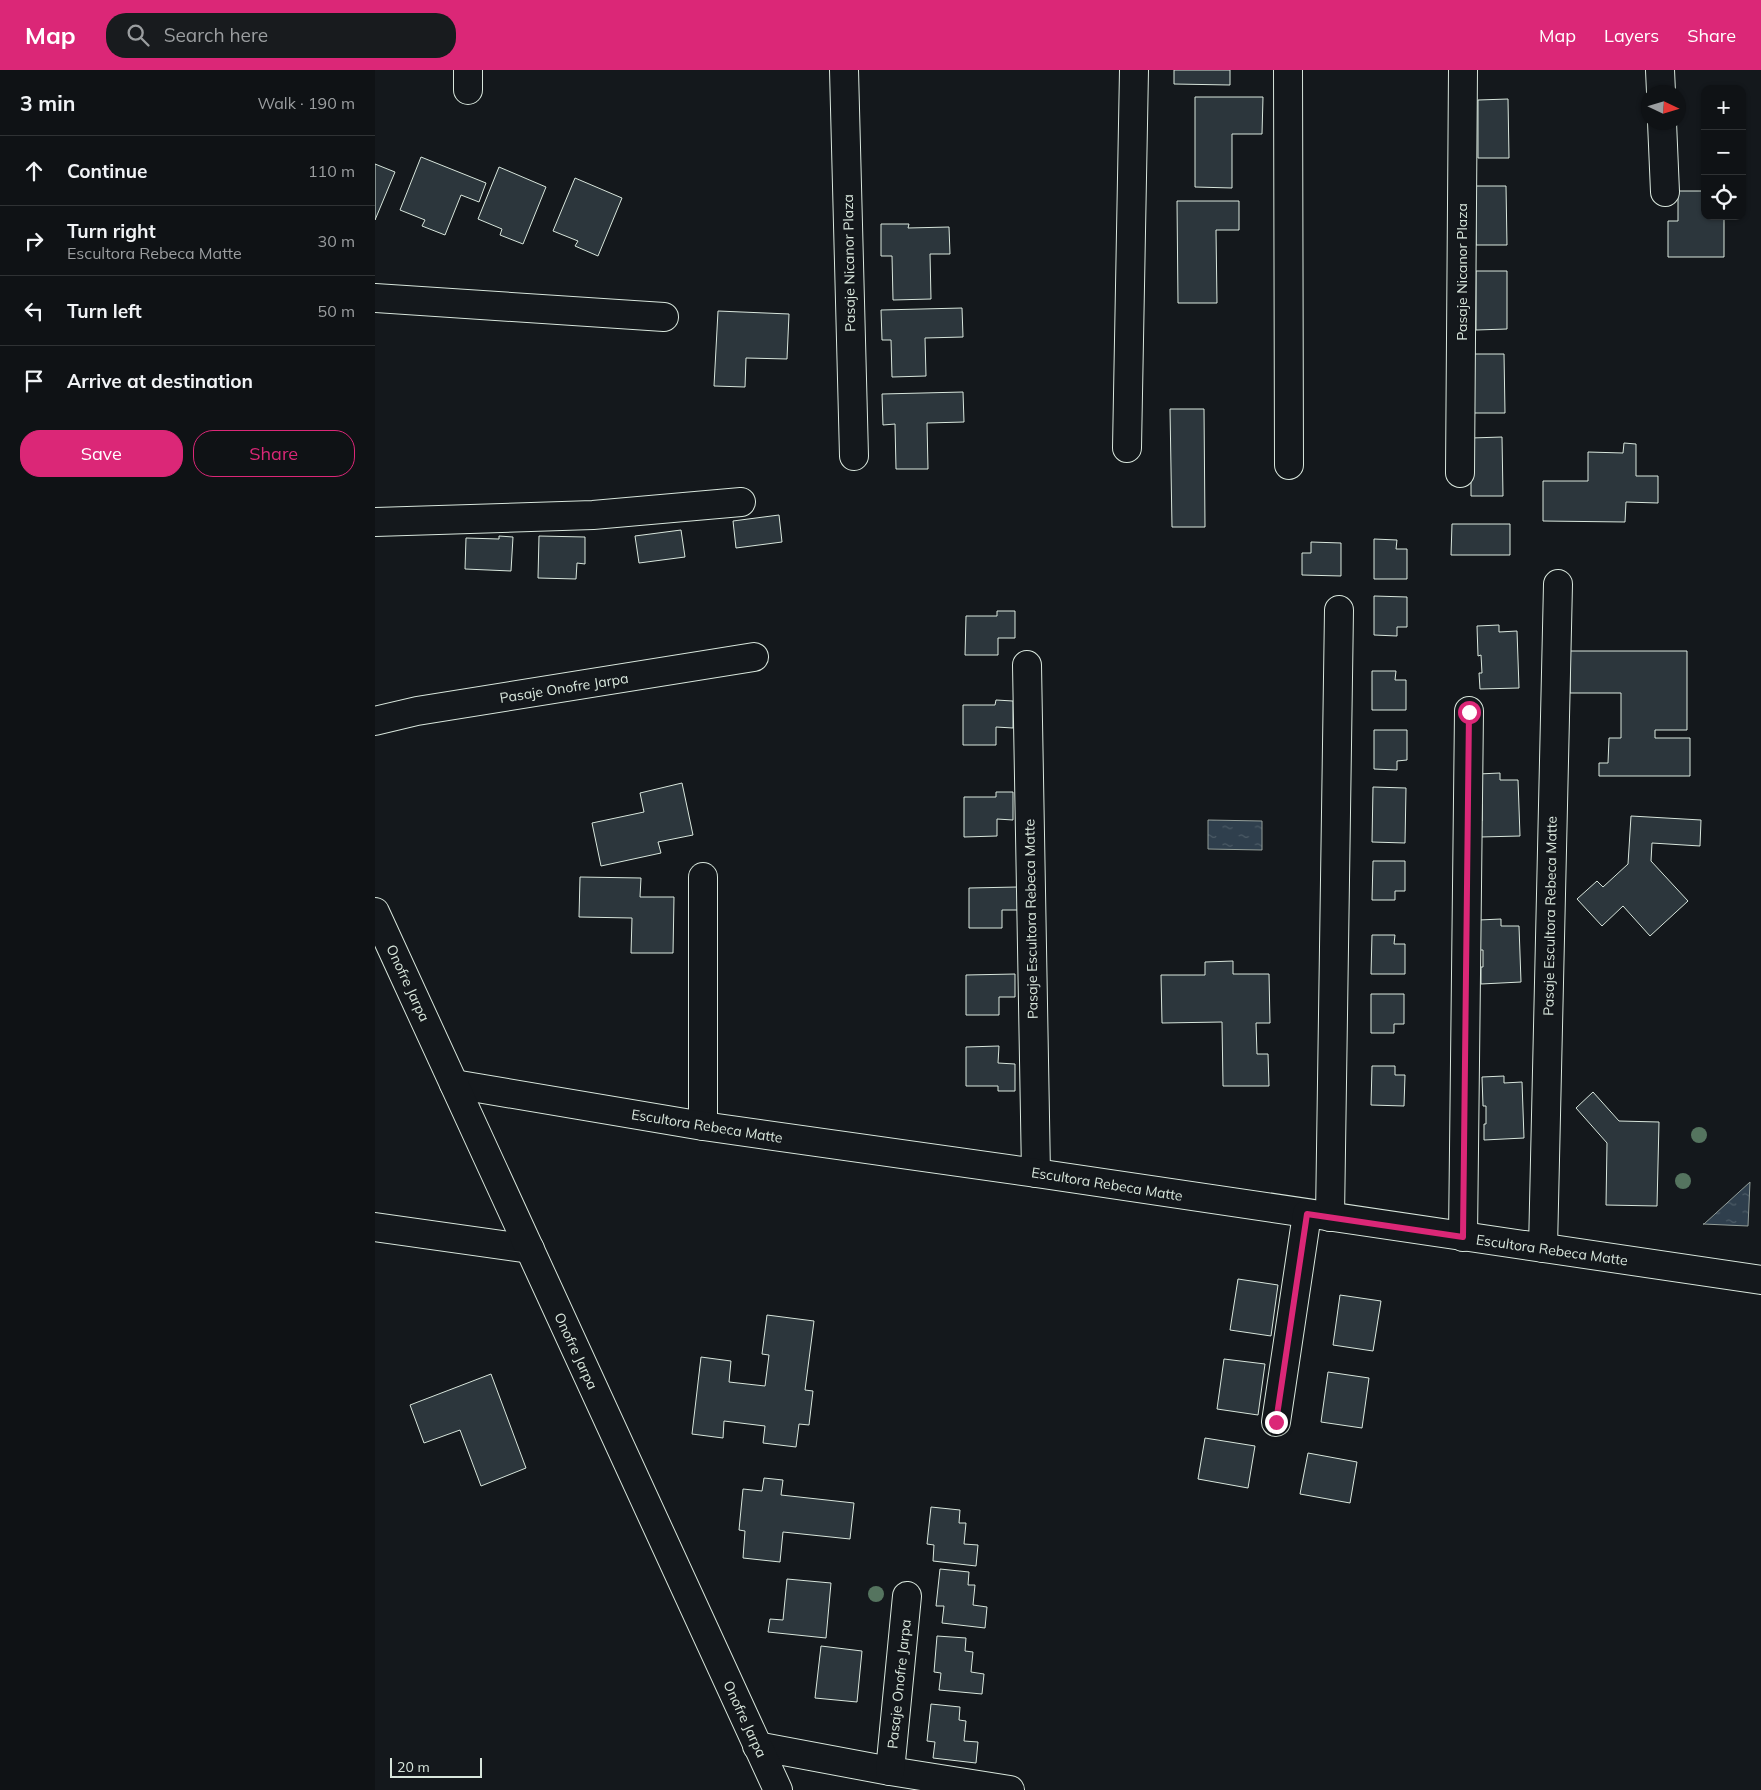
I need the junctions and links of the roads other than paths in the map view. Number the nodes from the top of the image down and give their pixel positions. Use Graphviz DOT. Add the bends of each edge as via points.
graph roads {
  1 [pos="844,70"];
  2 [pos="1134,70"];
  3 [pos="1288,70"];
  4 [pos="1463,70"];
  5 [pos="1660,70"];
  6 [pos="1661,85"];
  7 [pos="1662,130"];
  8 [pos="1665,192"];
  9 [pos="375,298"];
  10 [pos="664,317"];
  11 [pos="1127,448"];
  12 [pos="853,456"];
  13 [pos="1289,465"];
  14 [pos="1460,473"];
  15 [pos="741,502"];
  16 [pos="375,522"];
  17 [pos="1558,584"];
  18 [pos="1339,610"];
  19 [pos="754,657"];
  20 [pos="1027,665"];
  21 [pos="1469,712"];
  22 [pos="375,721"];
  23 [pos="703,877"];
  24 [pos="375,912"];
  25 [pos="454,1084"];
  26 [pos="703,1126"];
  27 [pos="1036,1173"];
  28 [pos="1318,1215"];
  29 [pos="375,1227"];
  30 [pos="1463,1237"];
  31 [pos="1543,1248"];
  32 [pos="530,1249"];
  33 [pos="1761,1280"];
  34 [pos="1276,1422"];
  35 [pos="907,1596"];
  36 [pos="757,1746"];
  37 [pos="890,1771"];
  38 [pos="777,1790"];
  39 [pos="1010,1790"];
  1 -- 12 [label="street, Pasaje Nicanor Plaza"];
  2 -- 11 [label="street"];
  3 -- 13 [label="street"];
  4 -- 14 [label="street, Pasaje Nicanor Plaza"];
  5 -- 6 [label="street"];
  7 -- 8 [label="street"];
  9 -- 10 [label="street"];
  15 -- 16 [label="street" via="593,515"];
  17 -- 31 [label="street, Pasaje Escultora Rebeca Matte"];
  18 -- 28 [label="street"];
  19 -- 22 [label="street, Pasaje Onofre Jarpa"];
  20 -- 27 [label="street, Pasaje Escultora Rebeca Matte"];
  21 -- 30 [label="street"];
  23 -- 26 [label="street"];
  24 -- 25 [label="street, Onofre Jarpa"];
  25 -- 26 [label="street, Escultora Rebeca Matte"];
  25 -- 32 [label="street, Onofre Jarpa"];
  26 -- 27 [label="street, Escultora Rebeca Matte"];
  27 -- 28 [label="street, Escultora Rebeca Matte"];
  28 -- 30 [label="street, Escultora Rebeca Matte"];
  28 -- 34 [label="street"];
  29 -- 32 [label="street"];
  30 -- 31 [label="street, Escultora Rebeca Matte"];
  31 -- 33 [label="street, Escultora Rebeca Matte"];
  32 -- 36 [label="street, Onofre Jarpa"];
  35 -- 37 [label="street, Pasaje Onofre Jarpa"];
  36 -- 37 [label="street"];
  36 -- 38 [label="street, Onofre Jarpa"];
  37 -- 39 [label="street"];
}
